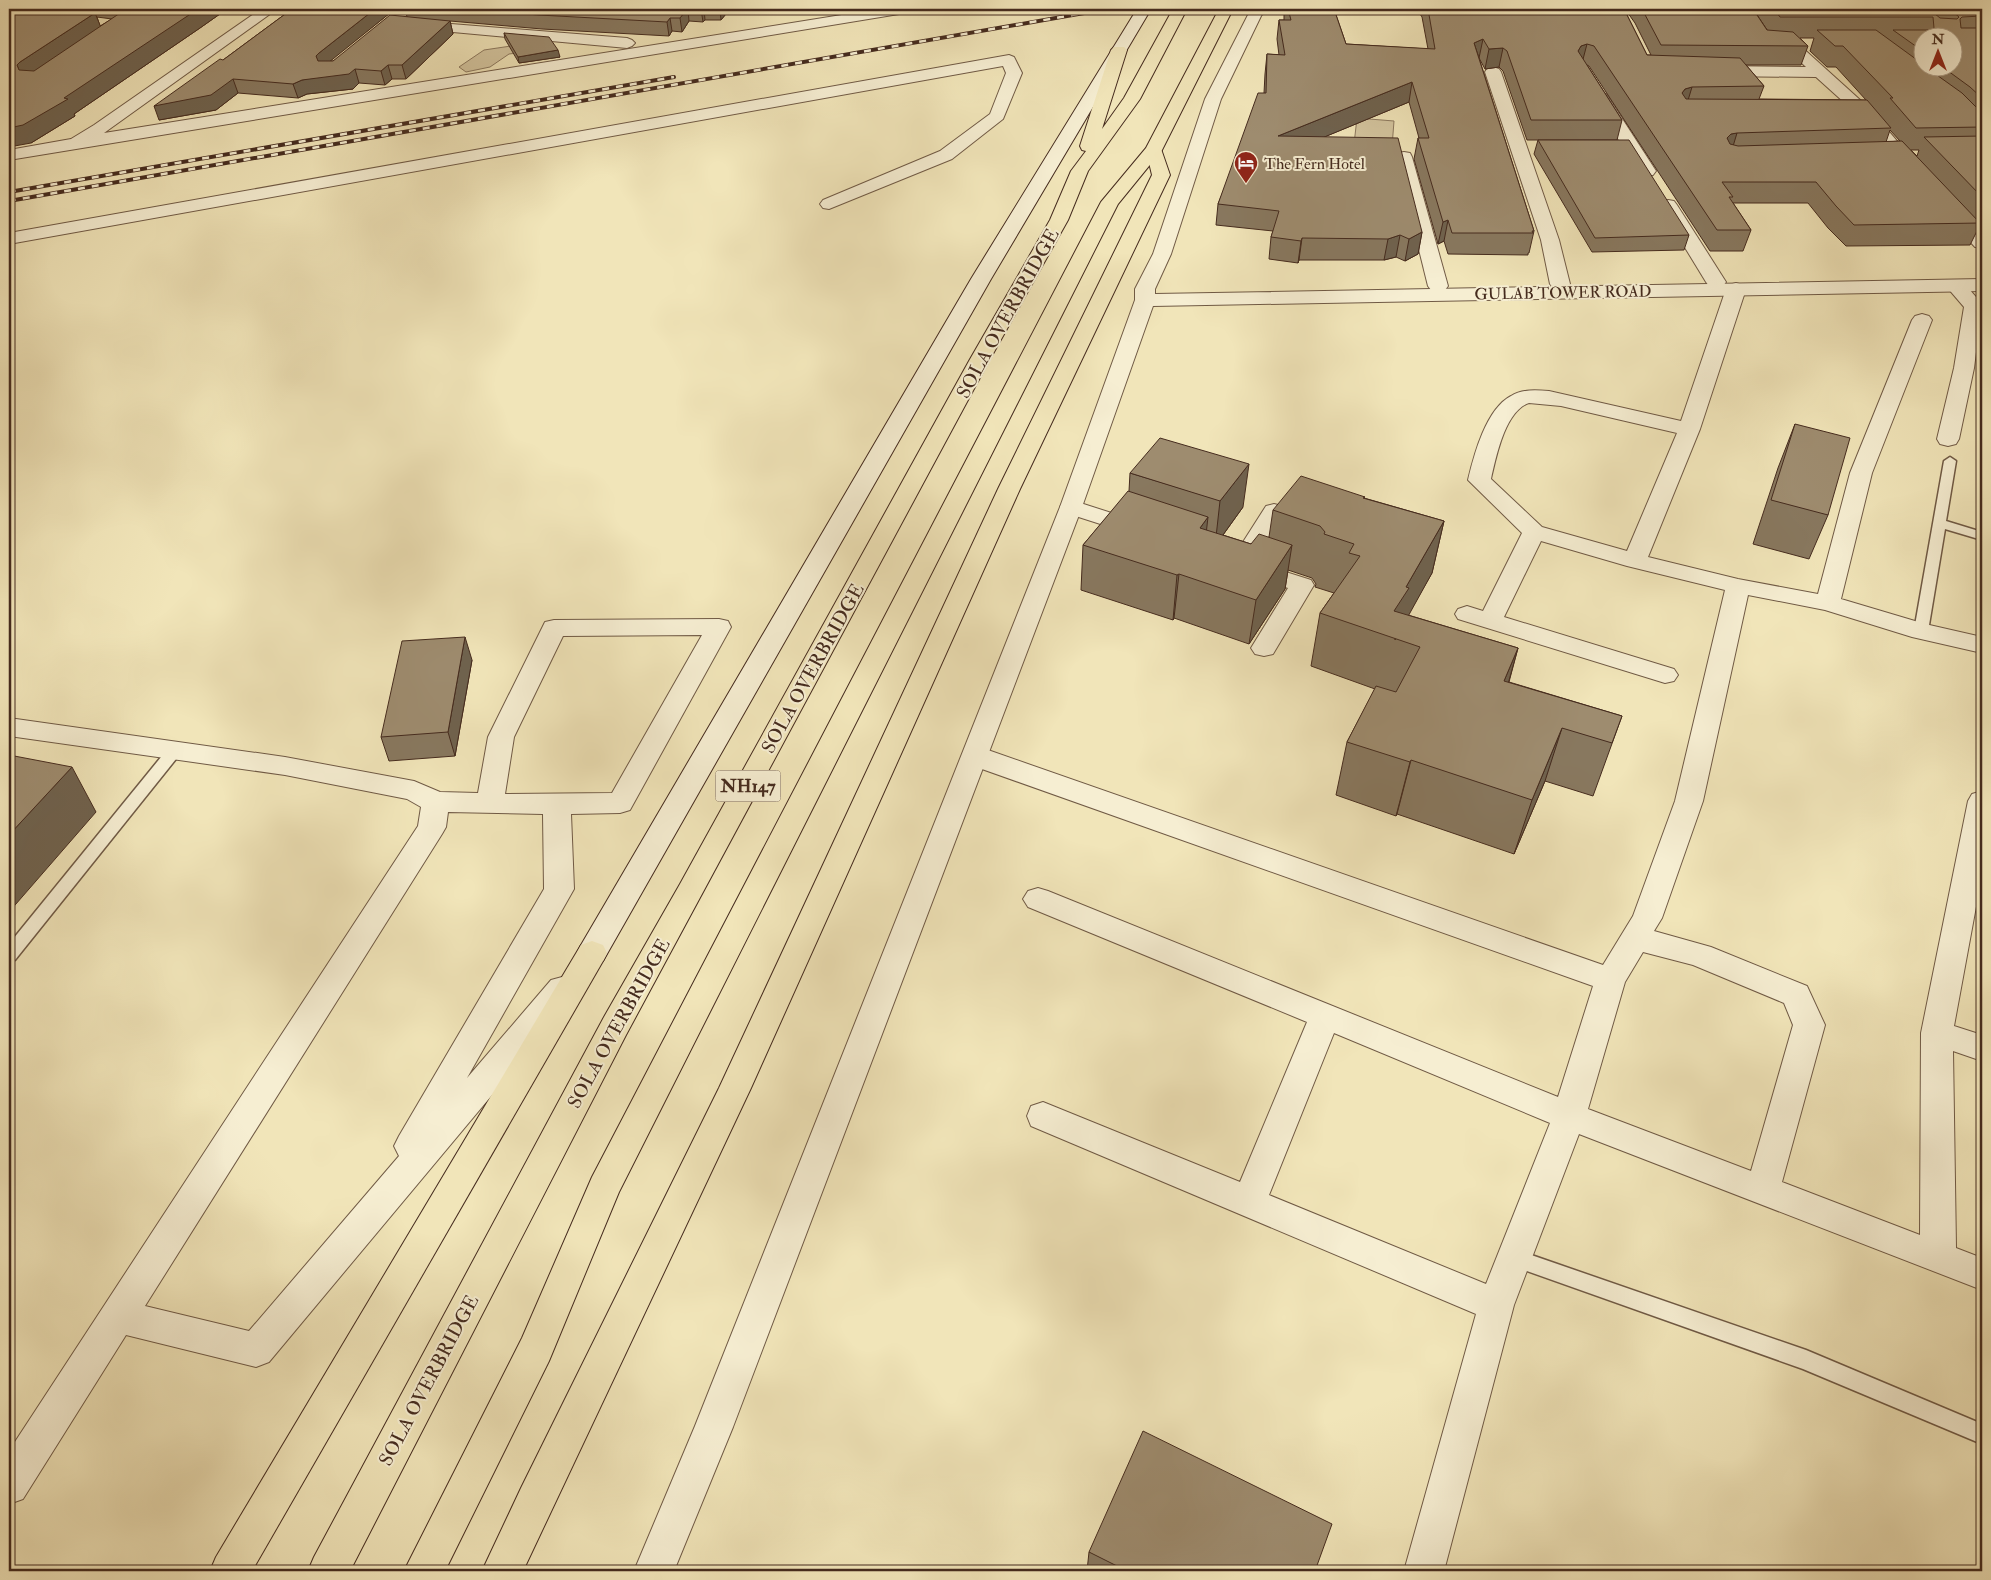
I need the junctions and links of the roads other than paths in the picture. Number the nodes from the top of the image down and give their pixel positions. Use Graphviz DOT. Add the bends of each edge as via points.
graph roads {
  1 [pos="270,9"];
  2 [pos="905,9"];
  3 [pos="1144,9"];
  4 [pos="1180,9"];
  5 [pos="1226,9"];
  6 [pos="1259,9"];
  7 [pos="818,10"];
  8 [pos="873,14"];
  9 [pos="399,23"];
  10 [pos="629,43"];
  11 [pos="1810,45"];
  12 [pos="1119,50"];
  13 [pos="1697,71"];
  14 [pos="1493,72"];
  15 [pos="1821,72"];
  16 [pos="1593,86"];
  17 [pos="1843,111"];
  18 [pos="1863,111"];
  19 [pos="76,143"];
  20 [pos="1519,147"];
  21 [pos="1538,147"];
  22 [pos="1154,150"];
  23 [pos="9,155"];
  24 [pos="1904,155"];
  25 [pos="1880,156"];
  26 [pos="1404,157"];
  27 [pos="1080,171"];
  28 [pos="1925,184"];
  29 [pos="1938,197"];
  30 [pos="829,204"];
  31 [pos="9,239"];
  32 [pos="1982,243"];
  33 [pos="1982,276"];
  34 [pos="1716,282"];
  35 [pos="1560,284"];
  36 [pos="1982,285"];
  37 [pos="1438,286"];
  38 [pos="1956,286"];
  39 [pos="1736,289"];
  40 [pos="1145,294"];
  41 [pos="1922,320"];
  42 [pos="1690,429"];
  43 [pos="1948,439"];
  44 [pos="1950,461"];
  45 [pos="1071,507"];
  46 [pos="1274,511"];
  47 [pos="1938,523"];
  48 [pos="1534,532"];
  49 [pos="1982,536"];
  50 [pos="1161,537"];
  51 [pos="1635,562"];
  52 [pos="1738,586"];
  53 [pos="1828,603"];
  54 [pos="1467,614"];
  55 [pos="1490,621"];
  56 [pos="1921,630"];
  57 [pos="1982,645"];
  58 [pos="1264,648"];
  59 [pos="1665,676"];
  60 [pos="9,727"];
  61 [pos="175,750"];
  62 [pos="975,756"];
  63 [pos="1982,801"];
  64 [pos="436,802"];
  65 [pos="490,804"];
  66 [pos="557,805"];
  67 [pos="1038,899"];
  68 [pos="16,937"];
  69 [pos="1635,938"];
  70 [pos="592,953"];
  71 [pos="9,955"];
  72 [pos="1610,980"];
  73 [pos="1326,1017"];
  74 [pos="1937,1033"];
  75 [pos="1982,1048"];
  76 [pos="1043,1116"];
  77 [pos="1569,1116"];
  78 [pos="1762,1190"];
  79 [pos="1249,1202"];
  80 [pos="1938,1257"];
  81 [pos="1514,1258"];
  82 [pos="1982,1274"];
  83 [pos="1496,1305"];
  84 [pos="118,1316"];
  85 [pos="256,1350"];
  86 [pos="1982,1434"];
  87 [pos="9,1486"];
  88 [pos="230,1571"];
  89 [pos="328,1571"];
  90 [pos="424,1571"];
  91 [pos="502,1571"];
  92 [pos="654,1571"];
  93 [pos="1424,1571"];
  1 -- 19 [label="street" via="100,130"];
  2 -- 8 [label="street"];
  3 -- 12 [label="street"];
  4 -- 27 [label="main road, SOLA OVERBRIDGE / NH147" via="1132,99"];
  5 -- 22 [label="main road, SOLA OVERBRIDGE / NH147"];
  6 -- 40 [label="street" via="1213,99 1162,254"];
  7 -- 8 [label="street"];
  8 -- 19 [label="street"];
  9 -- 10 [label="street"];
  11 -- 15 [label="street" via="1783,45"];
  12 -- 27 [label="main road"];
  12 -- 70 [label="street" via="981,279"];
  13 -- 15 [label="street"];
  14 -- 20 [label="street"];
  15 -- 18 [label="street"];
  16 -- 34 [label="street" via="1623,147 1659,190"];
  17 -- 18 [label="street"];
  18 -- 24 [label="street"];
  19 -- 23 [label="street"];
  20 -- 21 [label="street"];
  20 -- 35 [label="street" via="1550,240"];
  22 -- 90 [label="main road, SOLA OVERBRIDGE / NH147" via="1110,202 806,793 604,1188 536,1349"];
  22 -- 91 [label="main road" via="1162,175 1104,287 764,1024"];
  24 -- 25 [label="street"];
  24 -- 28 [label="street"];
  26 -- 37 [label="street"];
  27 -- 89 [label="main road, SOLA OVERBRIDGE / NH147" via="1059,220 615,1026"];
  29 -- 32 [label="street"];
  30 -- 31 [label="street" via="946,155 997,116 1014,73 1009,60"];
  33 -- 34 [label="street"];
  34 -- 35 [label="street"];
  35 -- 37 [label="street"];
  36 -- 38 [label="street, GULAB TOWER ROAD"];
  37 -- 40 [label="street"];
  38 -- 39 [label="street, GULAB TOWER ROAD"];
  38 -- 43 [label="street" via="1974,306"];
  39 -- 40 [label="street, GULAB TOWER ROAD"];
  39 -- 42 [label="street"];
  40 -- 45 [label="street"];
  41 -- 53 [label="street" via="1861,473"];
  42 -- 48 [label="street" via="1563,400 1520,399 1501,419 1486,450 1479,480"];
  42 -- 51 [label="street"];
  44 -- 47 [label="lane"];
  45 -- 50 [label="street"];
  45 -- 62 [label="street"];
  46 -- 58 [label="street" via="1232,561 1302,585"];
  47 -- 49 [label="lane"];
  47 -- 56 [label="lane"];
  48 -- 51 [label="street"];
  48 -- 55 [label="street"];
  51 -- 52 [label="street"];
  52 -- 53 [label="street"];
  52 -- 69 [label="street" via="1689,802 1647,918"];
  53 -- 56 [label="street"];
  54 -- 55 [label="street"];
  55 -- 59 [label="street"];
  56 -- 57 [label="street"];
  60 -- 61 [label="street"];
  61 -- 64 [label="street" via="285,766 405,789"];
  61 -- 68 [label="lane"];
  62 -- 72 [label="street"];
  62 -- 92 [label="street" via="714,1427"];
  63 -- 74 [label="street"];
  64 -- 65 [label="street"];
  64 -- 84 [label="street" via="432,827"];
  65 -- 66 [label="street"];
  65 -- 66 [label="street" via="501,737 554,628 720,627 620,803"];
  66 -- 85 [label="street" via="559,889 395,1172"];
  67 -- 73 [label="street"];
  68 -- 71 [label="lane"];
  69 -- 72 [label="street"];
  69 -- 78 [label="street" via="1700,955 1796,995 1809,1025"];
  70 -- 85 [label="street"];
  70 -- 88 [label="main road"];
  72 -- 77 [label="street"];
  73 -- 77 [label="street"];
  73 -- 79 [label="street"];
  74 -- 75 [label="street"];
  74 -- 80 [label="street"];
  76 -- 79 [label="street"];
  77 -- 78 [label="street"];
  77 -- 81 [label="street"];
  78 -- 80 [label="street"];
  79 -- 83 [label="street"];
  80 -- 82 [label="street"];
  81 -- 83 [label="street"];
  81 -- 86 [label="lane" via="1806,1360"];
  83 -- 93 [label="street"];
  84 -- 85 [label="street"];
  84 -- 87 [label="street"];
}
